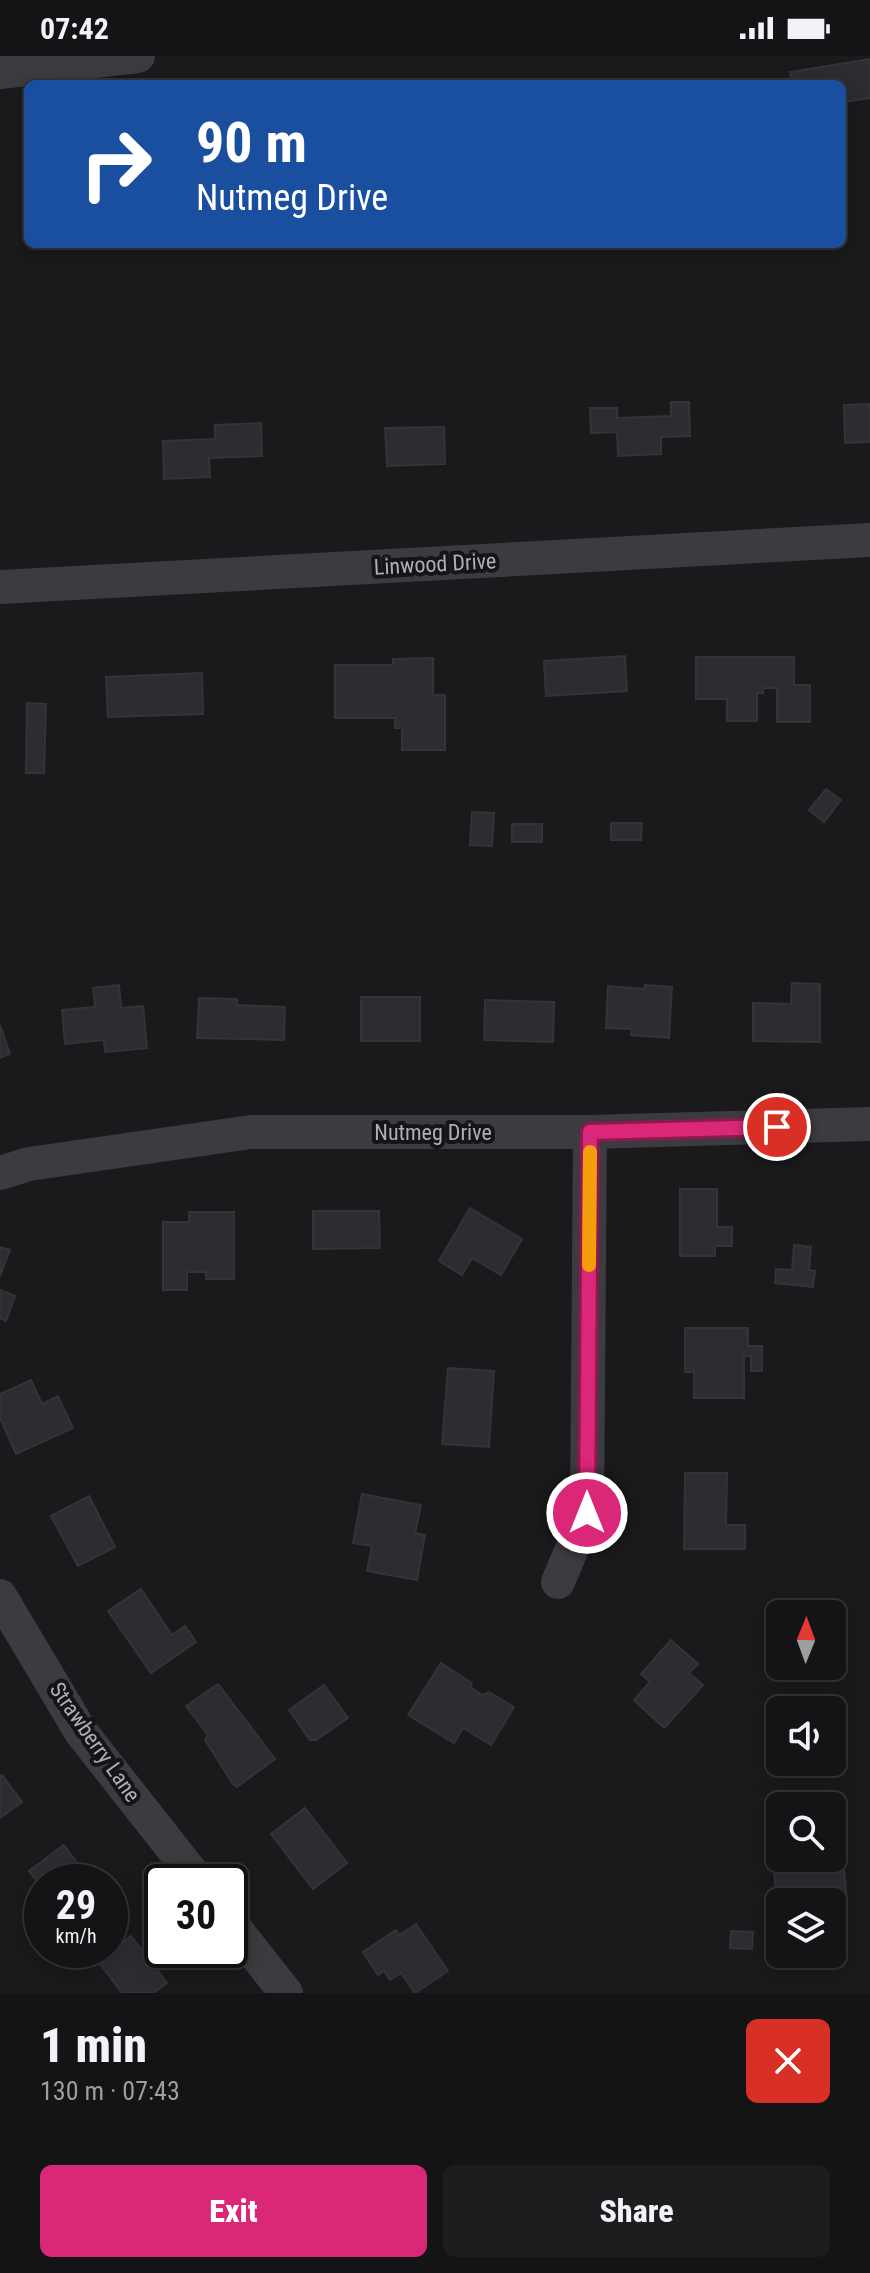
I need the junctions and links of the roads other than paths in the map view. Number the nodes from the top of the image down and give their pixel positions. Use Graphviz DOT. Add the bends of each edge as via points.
graph roads {
  1 [pos="138,56"];
  2 [pos="0,72"];
  3 [pos="870,540"];
  4 [pos="0,587"];
  5 [pos="870,1124"];
  6 [pos="590,1132"];
  7 [pos="0,1173"];
  8 [pos="558,1582"];
  9 [pos="0,1596"];
  10 [pos="185,1864"];
  11 [pos="248,1945"];
  12 [pos="286,1993"];
  1 -- 2 [label="street"];
  3 -- 4 [label="street, Linwood Drive"];
  5 -- 6 [label="street, Nutmeg Drive"];
  6 -- 7 [label="street, Nutmeg Drive" via="251,1132 29,1164"];
  6 -- 8 [label="street" via="587,1513"];
  9 -- 10 [label="street, Strawberry Lane" via="81,1732"];
  11 -- 12 [label="street"];
}
